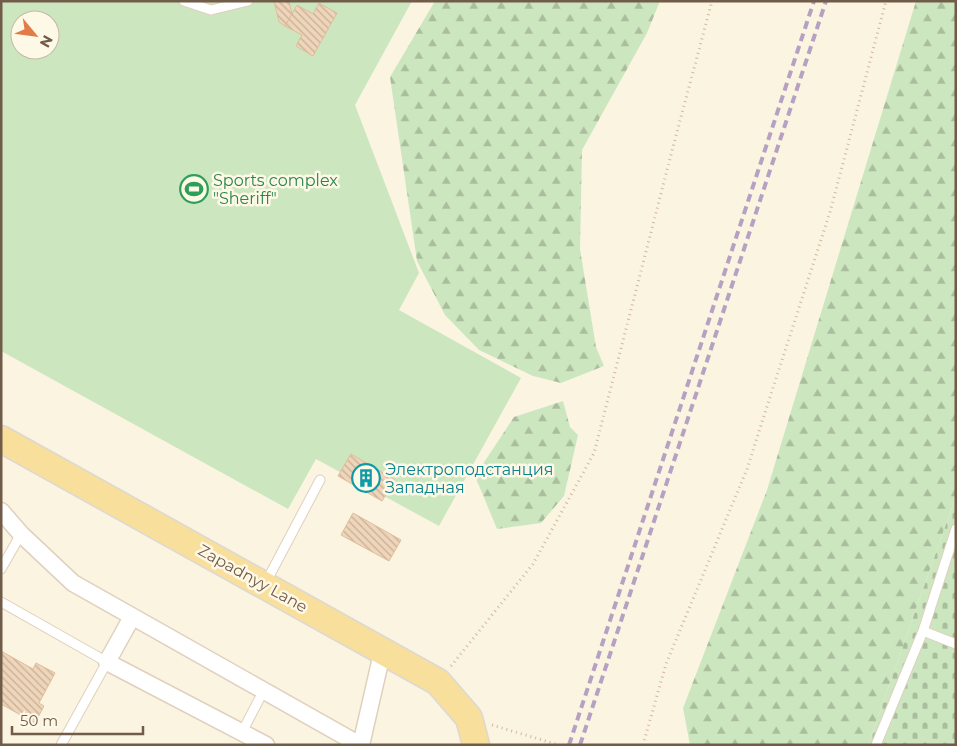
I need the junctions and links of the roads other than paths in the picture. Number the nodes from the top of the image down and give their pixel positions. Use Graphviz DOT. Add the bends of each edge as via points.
graph roads {
  1 [pos="184,1"];
  2 [pos="248,1"];
  3 [pos="1,439"];
  4 [pos="320,480"];
  5 [pos="1,511"];
  6 [pos="956,529"];
  7 [pos="21,534"];
  8 [pos="1,569"];
  9 [pos="265,585"];
  10 [pos="1,602"];
  11 [pos="132,617"];
  12 [pos="923,630"];
  13 [pos="956,644"];
  14 [pos="383,649"];
  15 [pos="107,662"];
  16 [pos="264,690"];
  17 [pos="242,732"];
  18 [pos="61,745"];
  19 [pos="266,745"];
  20 [pos="361,745"];
  21 [pos="476,745"];
  22 [pos="876,745"];
  1 -- 2 [label="lane" via="211,10"];
  3 -- 9 [label="main road, Zapadnyy Lane"];
  4 -- 9 [label="lane"];
  5 -- 7 [label="street"];
  6 -- 12 [label="lane"];
  7 -- 8 [label="lane"];
  7 -- 11 [label="street" via="73,583"];
  9 -- 14 [label="main road, Zapadnyy Lane"];
  10 -- 15 [label="lane"];
  11 -- 15 [label="street"];
  11 -- 16 [label="street"];
  12 -- 13 [label="lane"];
  12 -- 22 [label="lane"];
  14 -- 20 [label="street"];
  14 -- 21 [label="main road, Zapadnyy Lane" via="438,682 469,718"];
  15 -- 17 [label="street"];
  15 -- 18 [label="lane"];
  16 -- 17 [label="lane"];
  16 -- 20 [label="street"];
  17 -- 19 [label="street"];
}
